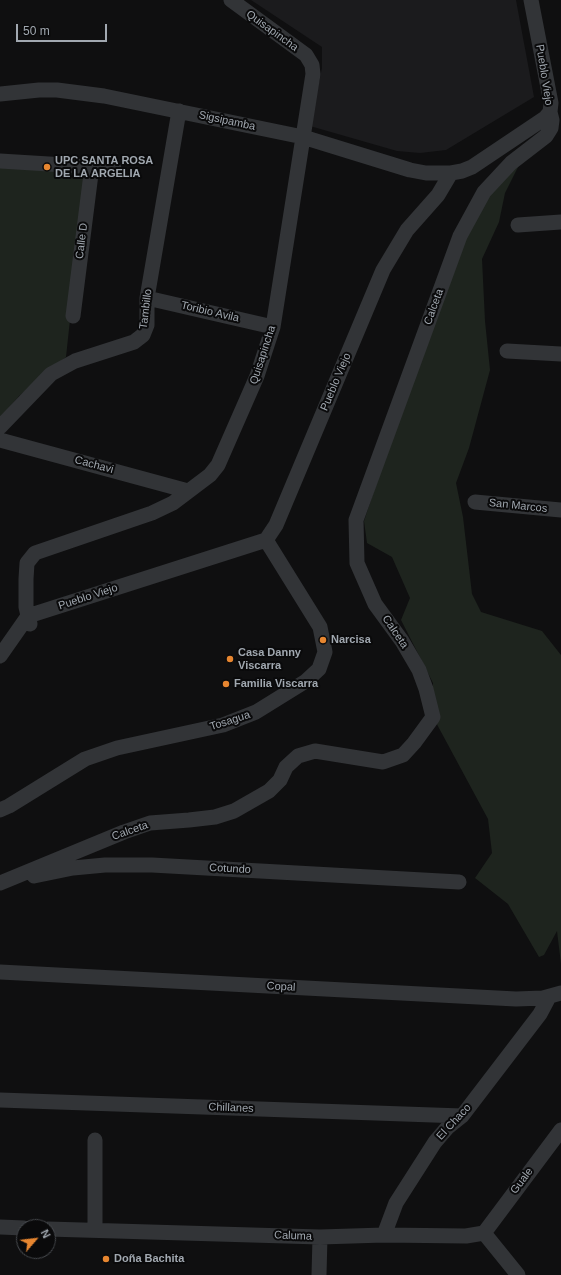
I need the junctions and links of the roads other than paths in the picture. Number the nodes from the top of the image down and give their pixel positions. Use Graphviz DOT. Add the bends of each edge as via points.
graph roads {
  1 [pos="231,0"];
  2 [pos="531,0"];
  3 [pos="0,94"];
  4 [pos="554,106"];
  5 [pos="179,111"];
  6 [pos="303,138"];
  7 [pos="0,161"];
  8 [pos="92,166"];
  9 [pos="114,168"];
  10 [pos="451,173"];
  11 [pos="561,222"];
  12 [pos="518,225"];
  13 [pos="147,298"];
  14 [pos="73,316"];
  15 [pos="273,327"];
  16 [pos="506,351"];
  17 [pos="561,354"];
  18 [pos="0,427"];
  19 [pos="0,440"];
  20 [pos="188,491"];
  21 [pos="475,502"];
  22 [pos="561,510"];
  23 [pos="266,540"];
  24 [pos="29,620"];
  25 [pos="0,656"];
  26 [pos="0,810"];
  27 [pos="459,882"];
  28 [pos="1,883"];
  29 [pos="0,972"];
  30 [pos="555,995"];
  31 [pos="0,1100"];
  32 [pos="462,1116"];
  33 [pos="561,1130"];
  34 [pos="95,1140"];
  35 [pos="0,1227"];
  36 [pos="16,1228"];
  37 [pos="56,1229"];
  38 [pos="95,1230"];
  39 [pos="484,1233"];
  40 [pos="384,1235"];
  41 [pos="320,1237"];
  42 [pos="319,1275"];
  43 [pos="518,1275"];
  1 -- 6 [label="street, Quisapincha" via="306,55 312,64 313,74"];
  2 -- 4 [label="street, Pueblo Viejo"];
  3 -- 5 [label="street, Sigsipamba" via="38,90 65,91"];
  4 -- 10 [label="street, Pueblo Viejo" via="546,118 472,167"];
  4 -- 28 [label="street, Calceta" via="551,128 546,136 511,163 484,192 460,236 356,520 357,563 376,604 402,641 419,670 426,689 432,717 414,743 403,755 383,762 315,751 298,756 286,767 280,780 269,791 234,811 215,817 143,825"];
  5 -- 6 [label="street, Sigsipamba"];
  5 -- 13 [label="street, Tambillo"];
  6 -- 10 [label="street, Sigsipamba" via="410,170"];
  6 -- 15 [label="street, Quisapincha"];
  7 -- 8 [label="street"];
  8 -- 9 [label="street"];
  8 -- 14 [label="street, Calle D"];
  10 -- 23 [label="street, Pueblo Viejo" via="438,195 407,230 383,270 276,525"];
  11 -- 12 [label="street"];
  13 -- 15 [label="street, Toribio Avila"];
  13 -- 18 [label="street, Tambillo" via="147,325 143,335 134,342 75,361 51,374"];
  15 -- 20 [label="street, Quisapincha" via="257,376 218,465 210,475"];
  16 -- 17 [label="street"];
  19 -- 20 [label="street, Cachavi"];
  20 -- 24 [label="street, Quisapincha" via="173,503 152,513 35,553 27,563 26,607"];
  21 -- 22 [label="street, San Marcos"];
  23 -- 24 [label="street, Pueblo Viejo"];
  23 -- 26 [label="street, Tosagua" via="320,627 325,652 318,669 306,681 256,712 223,725 117,748 86,759"];
  24 -- 25 [label="street"];
  27 -- 28 [label="street, Cotundo" via="152,865 105,865 73,868"];
  29 -- 30 [label="street, Copal" via="516,999"];
  30 -- 32 [label="street, El Chaco"];
  31 -- 32 [label="street, Chillanes"];
  32 -- 40 [label="street, El Chaco" via="435,1142 396,1203"];
  33 -- 39 [label="street, Guale"];
  34 -- 38 [label="street"];
  35 -- 36 [label="street"];
  37 -- 38 [label="street, Caluma"];
  38 -- 41 [label="street, Caluma"];
  39 -- 40 [label="street, Caluma" via="466,1236"];
  39 -- 43 [label="street"];
  40 -- 41 [label="street, Caluma"];
  41 -- 42 [label="street"];
}
